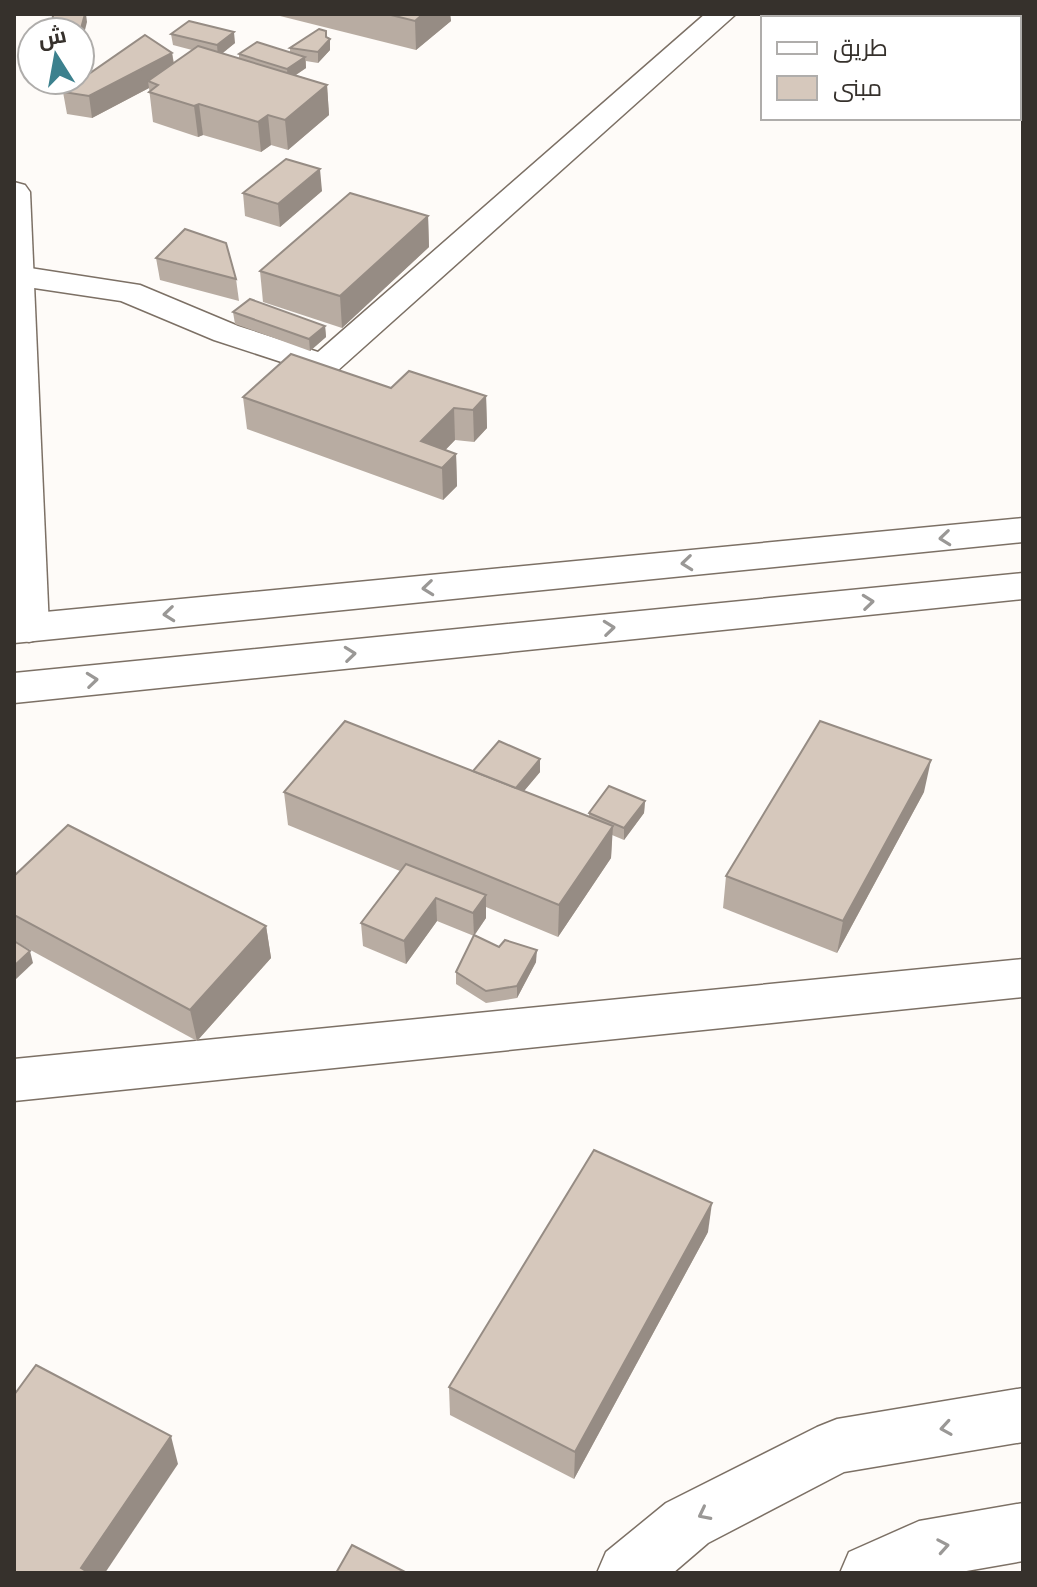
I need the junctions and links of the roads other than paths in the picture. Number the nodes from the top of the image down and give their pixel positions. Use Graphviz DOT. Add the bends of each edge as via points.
graph roads {
  1 [pos="722,14"];
  2 [pos="14,192"];
  3 [pos="17,276"];
  4 [pos="1023,530"];
  5 [pos="1023,586"];
  6 [pos="22,628"];
  7 [pos="14,688"];
  8 [pos="1023,978"];
  9 [pos="14,1080"];
  10 [pos="1023,1415"];
  11 [pos="1023,1532"];
  12 [pos="627,1573"];
  13 [pos="870,1573"];
  1 -- 3 [label="main road" via="324,365 226,333 128,292"];
  2 -- 3 [label="main road"];
  3 -- 6 [label="main road"];
  4 -- 6 [label="main road, one-way"];
  7 -- 5 [label="main road, one-way"];
  8 -- 9 [label="main road"];
  10 -- 12 [label="main road, one-way" via="837,1446 687,1523"];
  13 -- 11 [label="main road, one-way" via="919,1550"];
}
